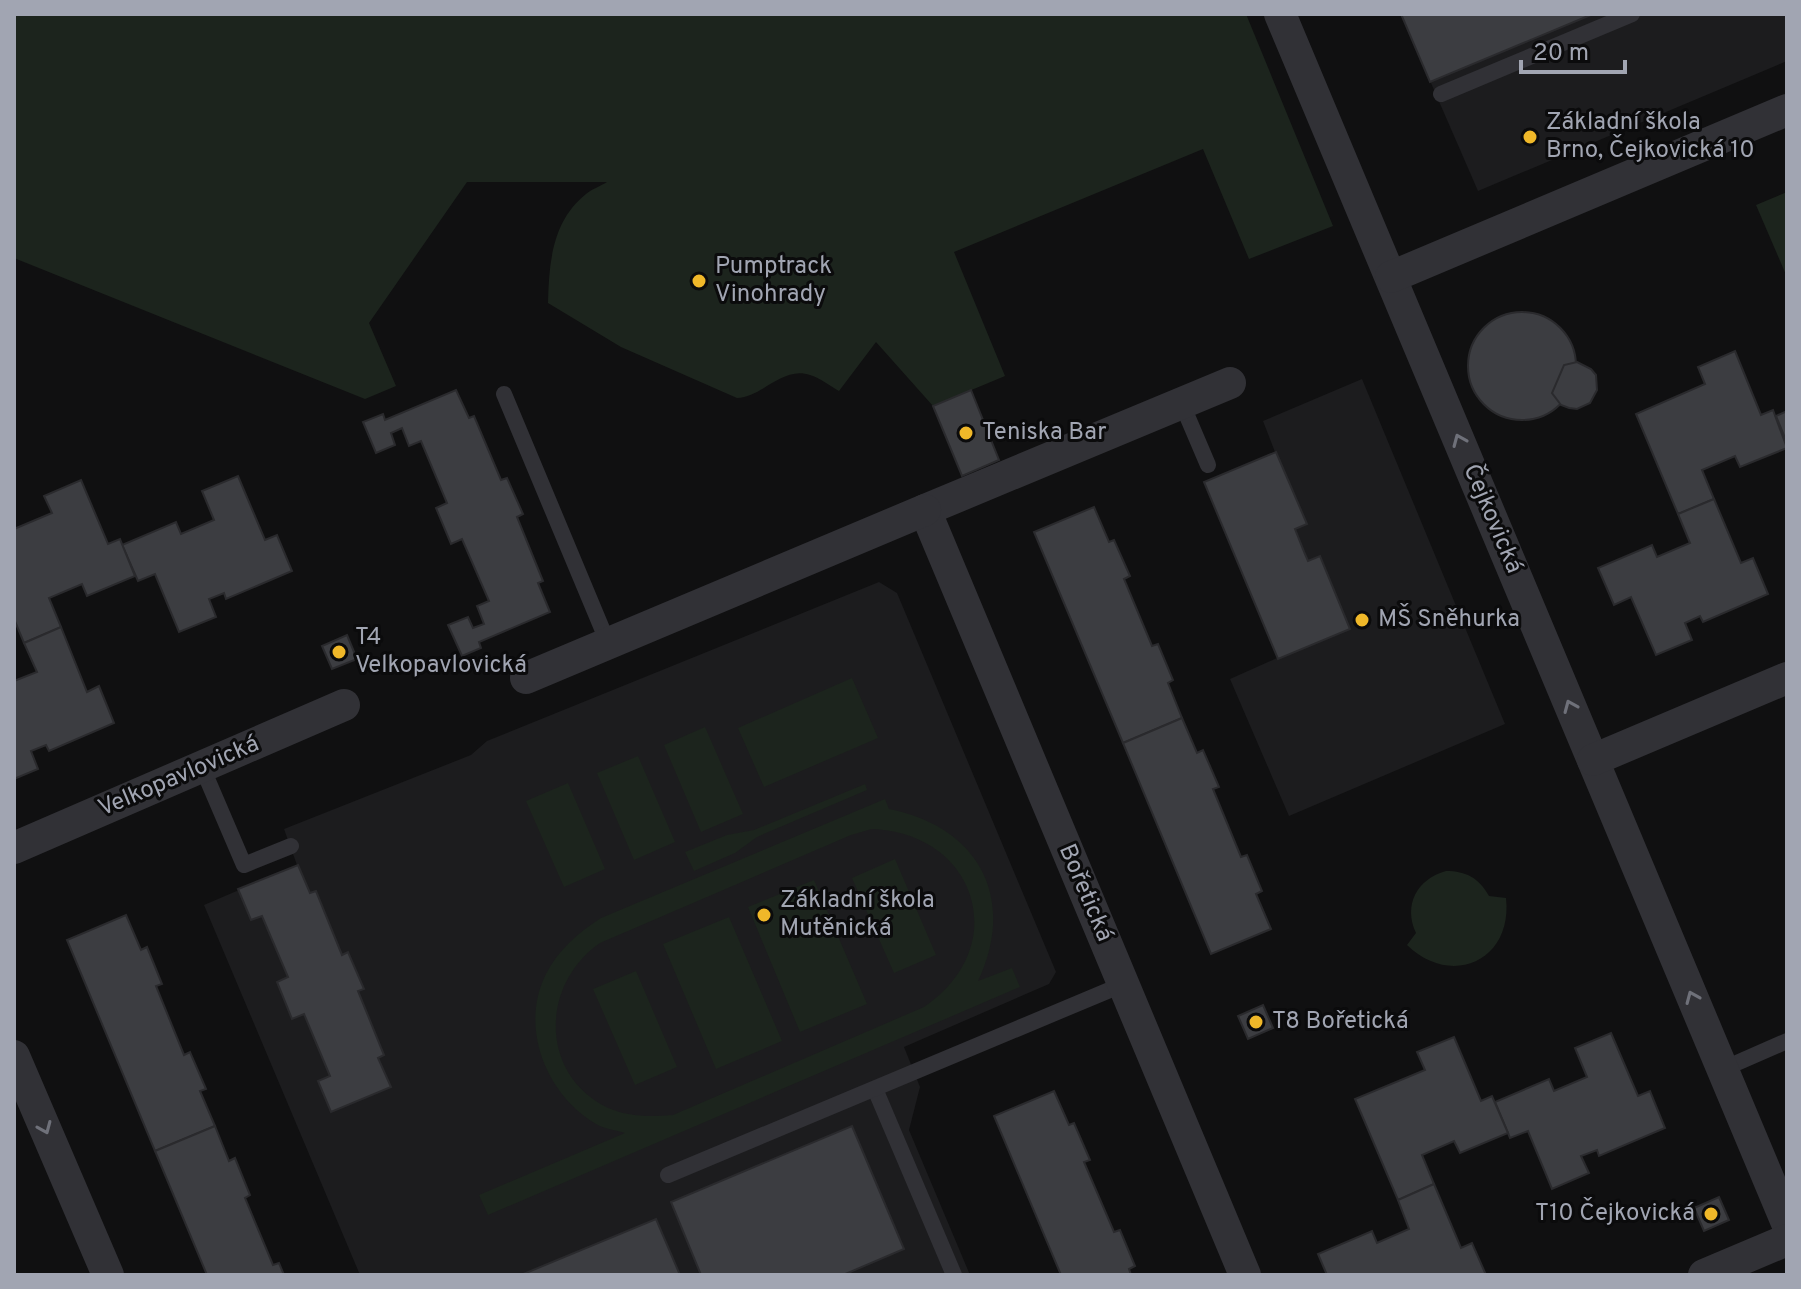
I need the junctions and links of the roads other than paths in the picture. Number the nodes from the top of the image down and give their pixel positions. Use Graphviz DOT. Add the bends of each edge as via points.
graph roads {
  1 [pos="1280,14"];
  2 [pos="1632,14"];
  3 [pos="1441,94"];
  4 [pos="1787,110"];
  5 [pos="1391,277"];
  6 [pos="1230,383"];
  7 [pos="504,394"];
  8 [pos="1182,404"];
  9 [pos="1208,465"];
  10 [pos="925,510"];
  11 [pos="608,643"];
  12 [pos="526,678"];
  13 [pos="1787,678"];
  14 [pos="344,705"];
  15 [pos="1593,760"];
  16 [pos="202,767"];
  17 [pos="291,846"];
  18 [pos="14,848"];
  19 [pos="1124,984"];
  20 [pos="1787,1041"];
  21 [pos="14,1056"];
  22 [pos="1723,1069"];
  23 [pos="875,1089"];
  24 [pos="668,1175"];
  25 [pos="1787,1223"];
  26 [pos="1787,1240"];
  27 [pos="108,1275"];
  28 [pos="954,1275"];
  29 [pos="1245,1275"];
  30 [pos="1704,1275"];
  1 -- 5 [label="street, Čejkovická"];
  2 -- 3 [label="lane"];
  4 -- 5 [label="street"];
  15 -- 5 [label="street, Čejkovická, one-way"];
  6 -- 8 [label="street"];
  7 -- 11 [label="lane"];
  8 -- 9 [label="lane"];
  8 -- 10 [label="street"];
  10 -- 11 [label="street"];
  10 -- 19 [label="street, Bořetická"];
  11 -- 12 [label="street"];
  13 -- 15 [label="street"];
  14 -- 16 [label="street, Velkopavlovická"];
  22 -- 15 [label="street, Čejkovická, one-way"];
  16 -- 17 [label="lane" via="244,865"];
  16 -- 18 [label="street, Velkopavlovická"];
  19 -- 23 [label="lane"];
  19 -- 29 [label="street, Bořetická"];
  20 -- 22 [label="lane"];
  21 -- 27 [label="street, one-way"];
  22 -- 25 [label="street, Čejkovická"];
  23 -- 24 [label="lane"];
  23 -- 28 [label="lane"];
  26 -- 30 [label="street"];
}
